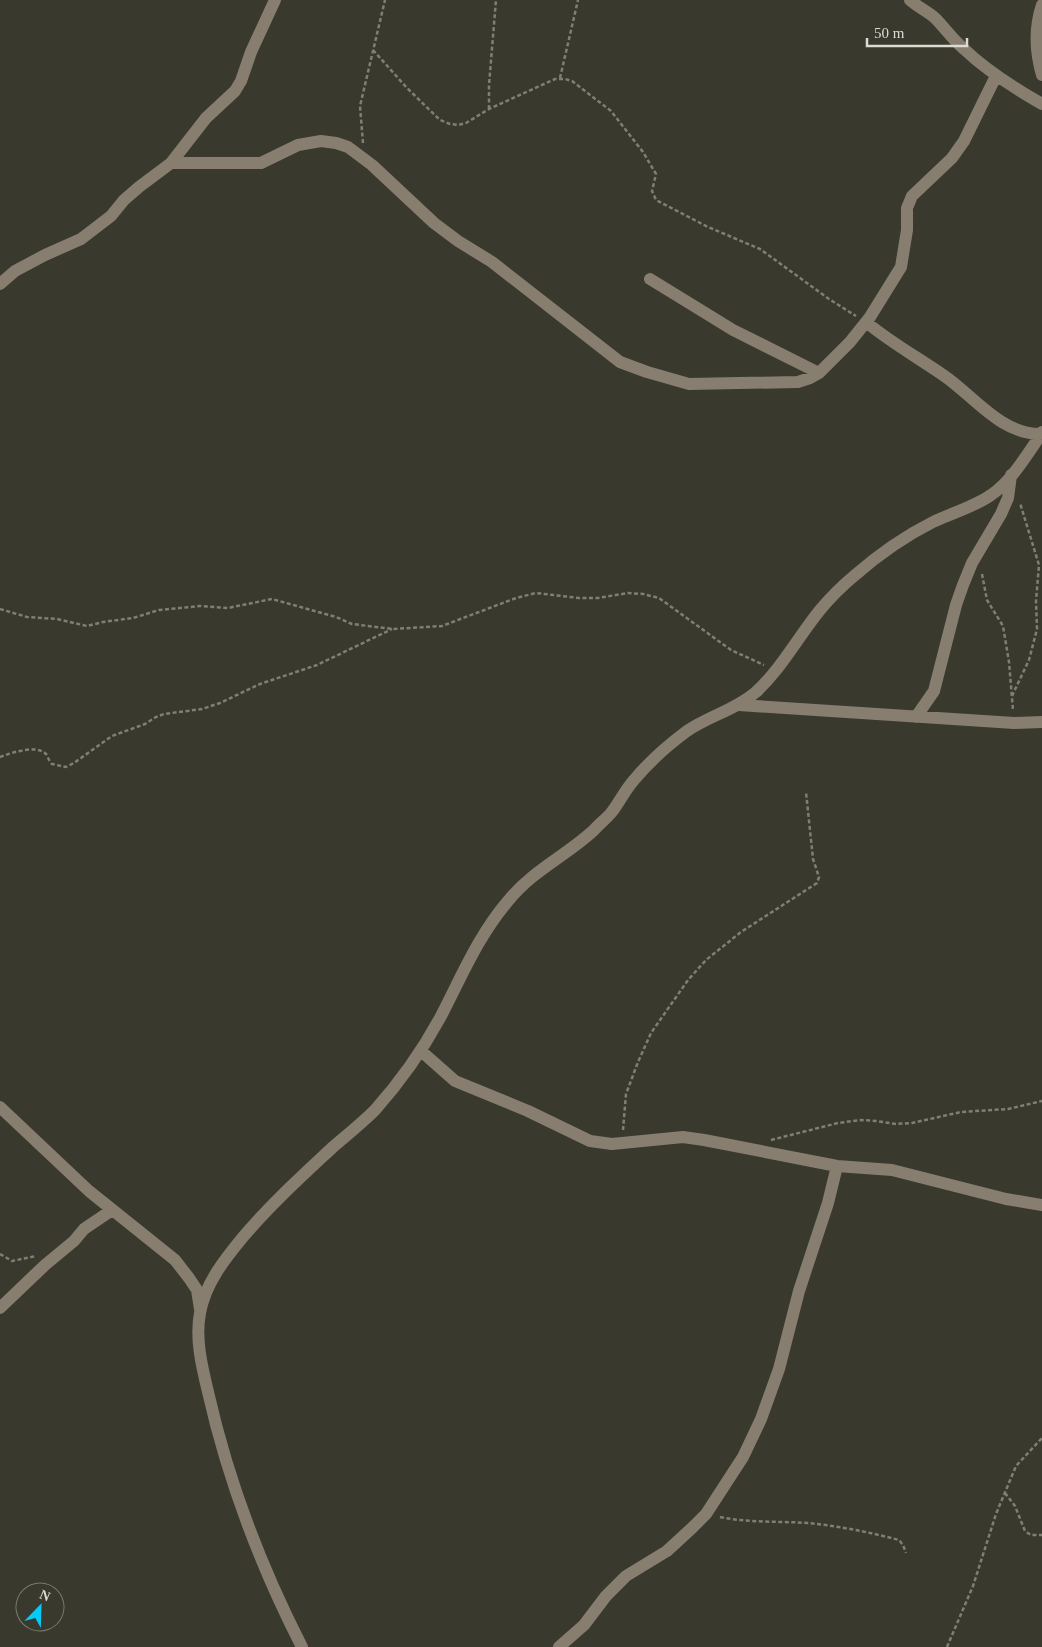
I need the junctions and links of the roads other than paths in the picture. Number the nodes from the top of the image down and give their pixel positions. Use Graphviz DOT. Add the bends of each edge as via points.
graph roads {
  1 [pos="275,0"];
  2 [pos="910,0"];
  3 [pos="1042,5"];
  4 [pos="1042,75"];
  5 [pos="996,76"];
  6 [pos="1042,104"];
  7 [pos="171,163"];
  8 [pos="650,279"];
  9 [pos="0,284"];
  10 [pos="866,322"];
  11 [pos="819,373"];
  12 [pos="1042,433"];
  13 [pos="1010,475"];
  14 [pos="934,692"];
  15 [pos="739,705"];
  16 [pos="916,717"];
  17 [pos="941,718"];
  18 [pos="1042,722"];
  19 [pos="420,1051"];
  20 [pos="0,1107"];
  21 [pos="837,1166"];
  22 [pos="1042,1205"];
  23 [pos="112,1210"];
  24 [pos="0,1308"];
  25 [pos="200,1309"];
  26 [pos="302,1647"];
  27 [pos="559,1647"];
  1 -- 7 [label="street" via="235,91 206,118"];
  2 -- 5 [label="street" via="933,16 962,48"];
  3 -- 4 [label="street" via="1036,28"];
  5 -- 6 [label="street"];
  5 -- 10 [label="street" via="964,141 952,158 912,196 907,208 901,266"];
  7 -- 9 [label="street" via="81,239 44,254"];
  7 -- 11 [label="street" via="261,163 298,145 322,141 336,143 372,165 434,223 492,262 620,362 690,384 798,382"];
  8 -- 11 [label="street" via="732,330"];
  10 -- 11 [label="street"];
  10 -- 12 [label="street" via="1004,423 1023,433"];
  12 -- 13 [label="street"];
  13 -- 14 [label="street" via="1008,498 963,585"];
  13 -- 15 [label="street" via="992,495 932,522 862,568 820,610 776,670"];
  14 -- 16 [label="street"];
  14 -- 17 [label="street"];
  15 -- 16 [label="street"];
  15 -- 19 [label="street" via="704,720 674,741 633,781 612,812 590,834 537,871 510,898 476,946"];
  16 -- 17 [label="street"];
  17 -- 18 [label="street"];
  19 -- 21 [label="street" via="455,1081 590,1141 602,1144 683,1137"];
  19 -- 25 [label="street" via="374,1111 268,1208 239,1241 213,1277"];
  20 -- 23 [label="street"];
  21 -- 22 [label="street" via="892,1170"];
  21 -- 27 [label="street" via="779,1369 743,1457 706,1514 667,1551 626,1576 584,1625"];
  23 -- 24 [label="street" via="84,1229 74,1242"];
  23 -- 25 [label="street" via="174,1260 197,1290"];
  25 -- 26 [label="street" via="199,1345 224,1455 260,1556"];
}
